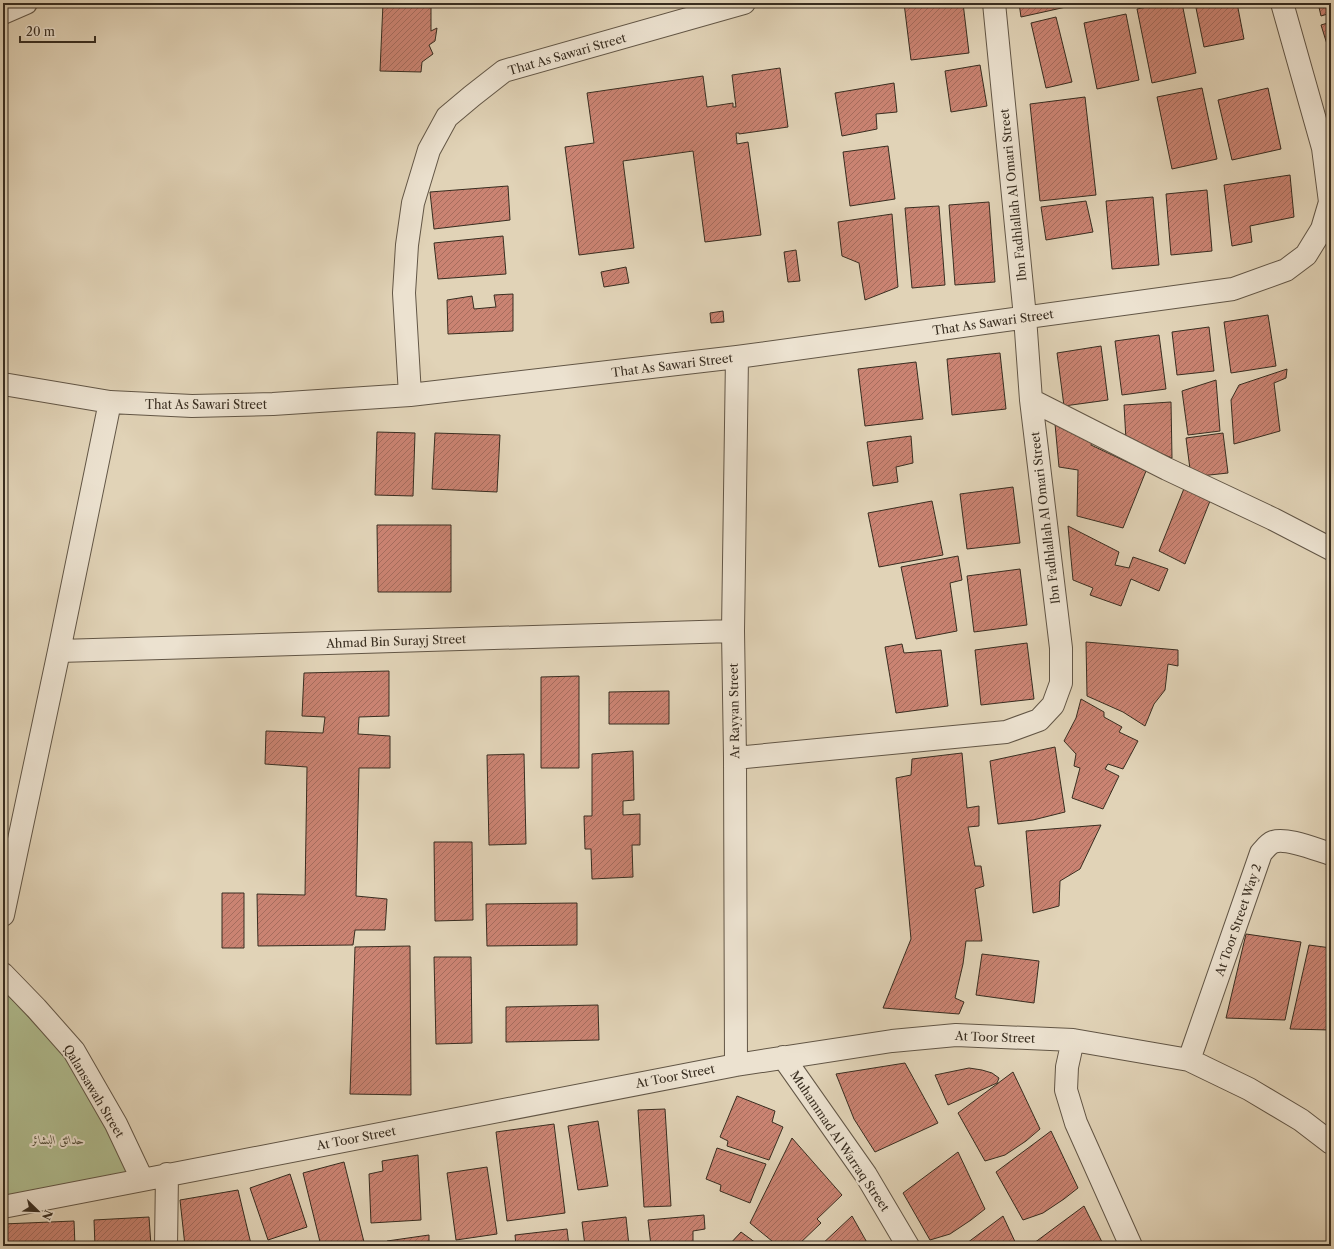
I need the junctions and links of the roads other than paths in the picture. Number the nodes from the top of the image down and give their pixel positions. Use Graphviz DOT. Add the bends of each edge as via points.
graph roads {
  1 [pos="26,3"];
  2 [pos="744,3"];
  3 [pos="994,3"];
  4 [pos="1282,3"];
  5 [pos="3,13"];
  6 [pos="1327,147"];
  7 [pos="1025,318"];
  8 [pos="737,357"];
  9 [pos="3,384"];
  10 [pos="410,395"];
  11 [pos="1031,400"];
  12 [pos="110,402"];
  13 [pos="1331,549"];
  14 [pos="733,631"];
  15 [pos="59,651"];
  16 [pos="735,758"];
  17 [pos="1331,854"];
  18 [pos="3,915"];
  19 [pos="3,974"];
  20 [pos="1073,1040"];
  21 [pos="783,1057"];
  22 [pos="1189,1060"];
  23 [pos="736,1065"];
  24 [pos="1331,1143"];
  25 [pos="167,1174"];
  26 [pos="142,1179"];
  27 [pos="3,1207"];
  28 [pos="166,1246"];
  29 [pos="908,1246"];
  30 [pos="1131,1246"];
  1 -- 5 [label="street"];
  2 -- 10 [label="street, That As Sawari Street" via="504,71 447,117 429,150 414,203 407,245 404,293"];
  3 -- 7 [label="street, Ibn Fadhlallah Al Omari Street"];
  4 -- 6 [label="street, That As Sawari Street"];
  6 -- 7 [label="street, That As Sawari Street" via="1330,202 1322,229 1306,255 1286,270 1233,289"];
  7 -- 8 [label="street, That As Sawari Street"];
  7 -- 11 [label="street, Ibn Fadhlallah Al Omari Street"];
  8 -- 10 [label="street, That As Sawari Street"];
  8 -- 14 [label="street, Ar Rayyan Street"];
  9 -- 12 [label="street, That As Sawari Street"];
  10 -- 12 [label="street, That As Sawari Street" via="265,405 192,406"];
  11 -- 13 [label="street"];
  11 -- 16 [label="street, Ibn Fadhlallah Al Omari Street" via="1061,648 1061,684 1053,705 1039,720 1006,732"];
  12 -- 15 [label="street"];
  14 -- 15 [label="street, Ahmad Bin Surayj Street"];
  14 -- 16 [label="street, Ar Rayyan Street"];
  15 -- 18 [label="street"];
  16 -- 23 [label="street, Ar Rayyan Street"];
  17 -- 22 [label="street, At Toor Street Way 2" via="1284,840 1273,842 1261,853"];
  19 -- 26 [label="street, Qalansawah Street" via="74,1051 116,1124"];
  20 -- 21 [label="street, At Toor Street" via="956,1035 892,1041"];
  20 -- 22 [label="street, At Toor Street"];
  20 -- 30 [label="street" via="1067,1067 1066,1090 1076,1123"];
  21 -- 23 [label="street, At Toor Street"];
  21 -- 29 [label="street, Muhammad Al Warraq Street" via="866,1175"];
  22 -- 24 [label="street, At Toor Street" via="1248,1089 1301,1120"];
  23 -- 25 [label="street, At Toor Street"];
  25 -- 26 [label="street, At Toor Street"];
  25 -- 28 [label="street"];
  26 -- 27 [label="street, At Toor Street"];
}
